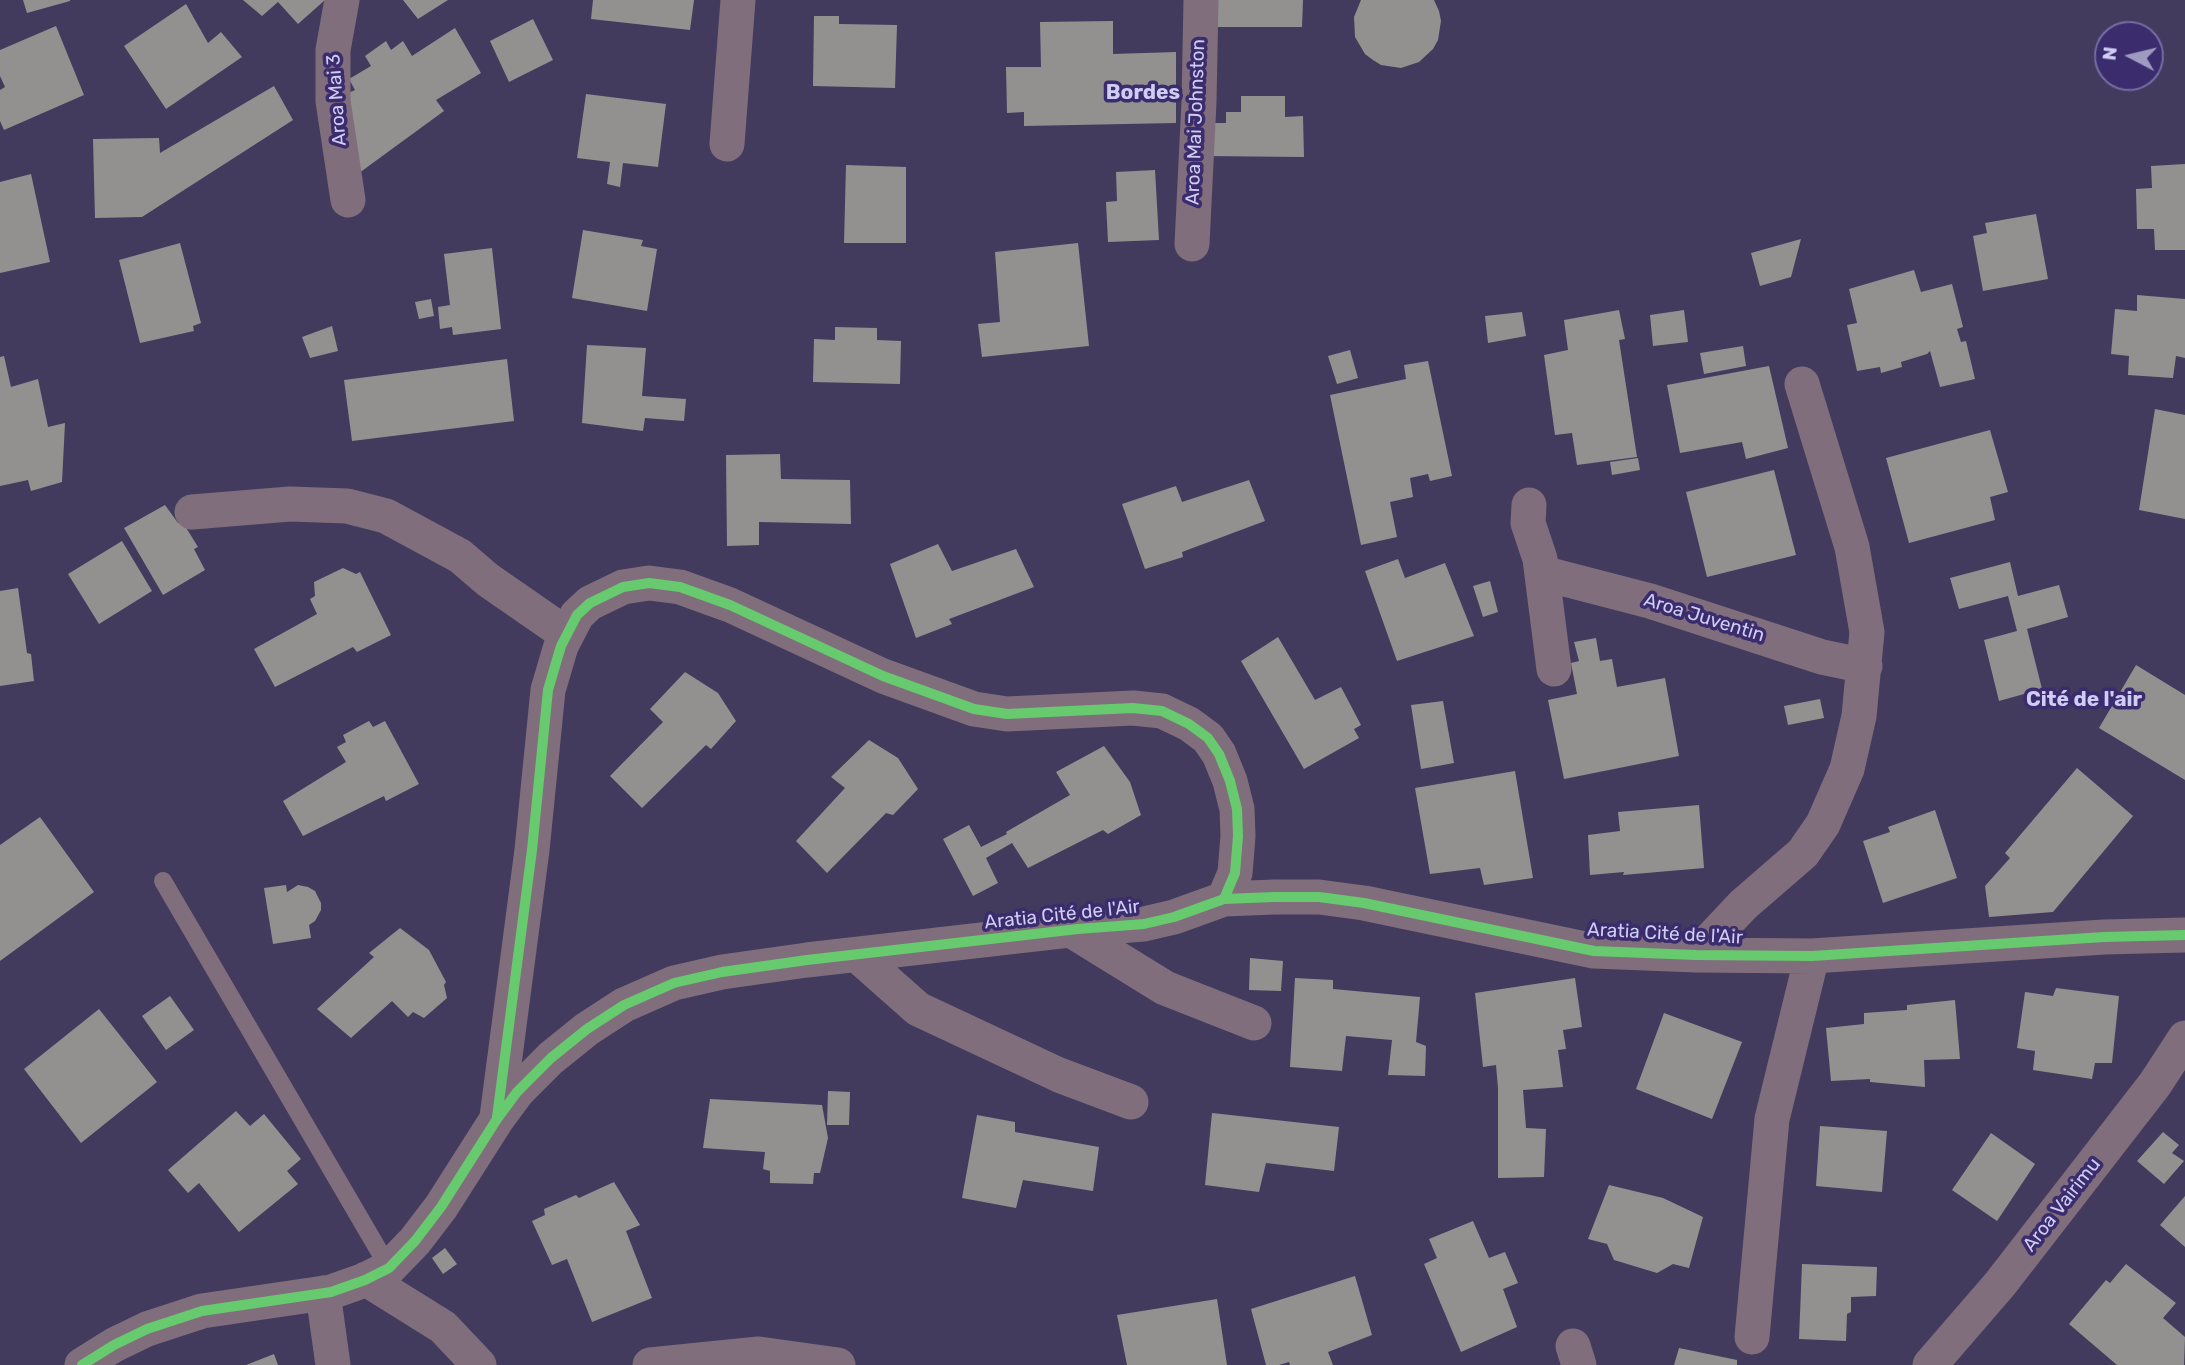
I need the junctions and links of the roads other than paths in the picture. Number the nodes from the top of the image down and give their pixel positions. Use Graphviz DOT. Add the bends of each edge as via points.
graph roads {
  1 [pos="342,0"];
  2 [pos="738,0"];
  3 [pos="1201,0"];
  4 [pos="727,144"];
  5 [pos="348,200"];
  6 [pos="1192,244"];
  7 [pos="1802,384"];
  8 [pos="1529,505"];
  9 [pos="192,512"];
  10 [pos="1542,573"];
  11 [pos="566,634"];
  12 [pos="1865,666"];
  13 [pos="1554,669"];
  14 [pos="163,881"];
  15 [pos="1224,899"];
  16 [pos="1070,930"];
  17 [pos="2185,935"];
  18 [pos="857,955"];
  19 [pos="1696,956"];
  20 [pos="1812,956"];
  21 [pos="1254,1023"];
  22 [pos="2185,1038"];
  23 [pos="1131,1102"];
  24 [pos="497,1119"];
  25 [pos="378,1273"];
  26 [pos="323,1293"];
  27 [pos="1752,1337"];
  28 [pos="82,1365"];
  29 [pos="334,1365"];
  30 [pos="479,1365"];
  31 [pos="650,1365"];
  32 [pos="838,1365"];
  33 [pos="1930,1365"];
  1 -- 5 [label="street, Aroa Mai 3" via="332,50 333,101"];
  2 -- 4 [label="street"];
  3 -- 6 [label="street, Aroa Mai Johnston"];
  7 -- 12 [label="street" via="1852,547 1867,632"];
  8 -- 10 [label="street" via="1528,523"];
  9 -- 11 [label="street" via="290,504 347,506 387,516 460,556"];
  10 -- 12 [label="street, Aroa Juventin"];
  10 -- 13 [label="street"];
  11 -- 15 [label="street" via="590,603 623,587 649,583 680,587 730,605 883,676 974,709 1007,714 1133,708 1162,711 1209,738 1230,781 1238,836 1235,873"];
  11 -- 24 [label="street" via="548,691"];
  12 -- 19 [label="street" via="1847,769 1823,824 1803,853 1742,905"];
  14 -- 25 [label="lane"];
  15 -- 16 [label="street, Aratia Cité de l'Air" via="1144,924"];
  15 -- 19 [label="street, Aratia Cité de l'Air" via="1320,897 1594,951"];
  16 -- 18 [label="street, Aratia Cité de l'Air"];
  16 -- 21 [label="street, Aratia Cité de l'Air" via="1165,988"];
  17 -- 20 [label="street, Aratia Cité de l'Air"];
  18 -- 23 [label="street" via="918,1009 1059,1075"];
  18 -- 24 [label="street, Aratia Cité de l'Air" via="722,972 655,989 624,1005 551,1058"];
  19 -- 20 [label="street, Aratia Cité de l'Air"];
  20 -- 27 [label="street" via="1772,1119"];
  22 -- 33 [label="street, Aroa Vairimu" via="2009,1274"];
  24 -- 25 [label="street, Aratia Cité de l'Air" via="415,1241"];
  25 -- 26 [label="street, Aratia Cité de l'Air"];
  25 -- 30 [label="street" via="443,1327"];
  26 -- 28 [label="street, Aratia Cité de l'Air" via="202,1311 147,1329"];
  26 -- 29 [label="street"];
  31 -- 32 [label="street" via="759,1354"];
}
